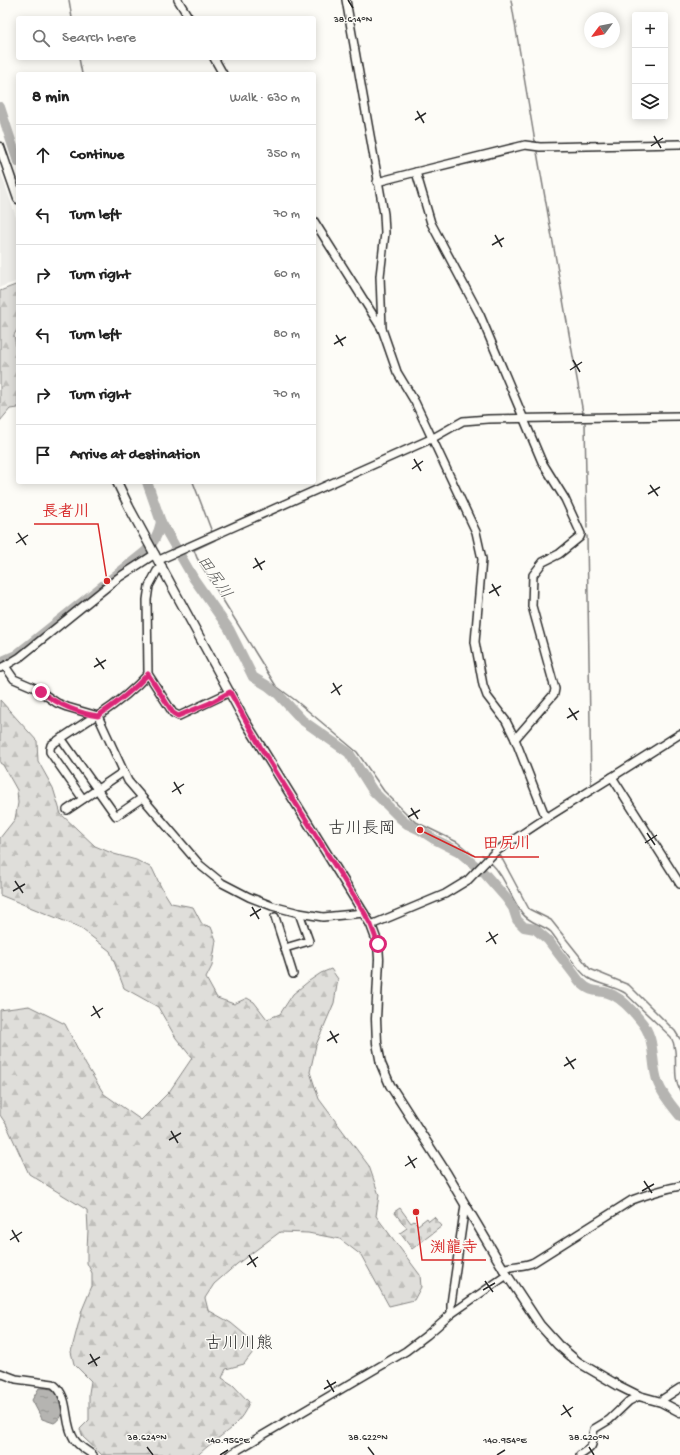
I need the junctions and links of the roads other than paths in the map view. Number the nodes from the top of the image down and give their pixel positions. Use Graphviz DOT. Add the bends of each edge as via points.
graph roads {
  1 [pos="178,0"];
  2 [pos="346,0"];
  3 [pos="188,16"];
  4 [pos="215,60"];
  5 [pos="222,72"];
  6 [pos="680,144"];
  7 [pos="0,147"];
  8 [pos="416,172"];
  9 [pos="377,182"];
  10 [pos="16,193"];
  11 [pos="316,224"];
  12 [pos="382,329"];
  13 [pos="680,416"];
  14 [pos="523,419"];
  15 [pos="433,438"];
  16 [pos="118,484"];
  17 [pos="157,558"];
  18 [pos="3,667"];
  19 [pos="148,674"];
  20 [pos="230,692"];
  21 [pos="96,716"];
  22 [pos="680,734"];
  23 [pos="61,738"];
  24 [pos="515,739"];
  25 [pos="123,772"];
  26 [pos="612,777"];
  27 [pos="97,790"];
  28 [pos="142,798"];
  29 [pos="83,799"];
  30 [pos="67,810"];
  31 [pos="546,818"];
  32 [pos="680,884"];
  33 [pos="364,912"];
  34 [pos="299,913"];
  35 [pos="275,917"];
  36 [pos="371,925"];
  37 [pos="285,948"];
  38 [pos="294,974"];
  39 [pos="680,1186"];
  40 [pos="465,1205"];
  41 [pos="505,1272"];
  42 [pos="451,1314"];
  43 [pos="0,1374"];
  44 [pos="680,1388"];
  45 [pos="639,1396"];
  46 [pos="661,1402"];
  47 [pos="680,1412"];
  48 [pos="242,1452"];
  49 [pos="93,1455"];
  50 [pos="229,1455"];
  51 [pos="580,1455"];
  1 -- 3 [label="street"];
  2 -- 9 [label="street"];
  4 -- 5 [label="street"];
  6 -- 8 [label="street" via="540,147 525,145"];
  7 -- 10 [label="street"];
  8 -- 9 [label="street"];
  8 -- 14 [label="street" via="431,223 480,315"];
  9 -- 12 [label="street" via="385,233 380,276"];
  11 -- 12 [label="street"];
  12 -- 15 [label="street" via="397,372"];
  13 -- 14 [label="street"];
  14 -- 15 [label="street" via="488,418 463,421"];
  14 -- 24 [label="street" via="542,462 565,499 581,534 559,554 543,562 532,575 532,606 555,689 554,694"];
  15 -- 17 [label="street" via="172,554"];
  15 -- 24 [label="street" via="476,532 482,552 476,650 487,696 506,721"];
  16 -- 17 [label="street"];
  17 -- 18 [label="street" via="118,578 20,657"];
  17 -- 19 [label="street" via="157,571 149,586 147,600"];
  17 -- 20 [label="street"];
  18 -- 21 [label="street" via="14,679 36,688 57,703"];
  19 -- 20 [label="street" via="173,713 178,716"];
  19 -- 21 [label="street" via="118,702"];
  20 -- 33 [label="street" via="261,748"];
  21 -- 23 [label="street"];
  21 -- 25 [label="street"];
  22 -- 26 [label="street"];
  23 -- 27 [label="street"];
  23 -- 29 [label="street" via="51,745 50,752"];
  24 -- 31 [label="street"];
  25 -- 27 [label="street"];
  25 -- 28 [label="street"];
  26 -- 31 [label="street"];
  26 -- 32 [label="street"];
  27 -- 28 [label="street" via="116,816"];
  27 -- 29 [label="street"];
  28 -- 34 [label="street" via="200,865 222,883 272,906"];
  29 -- 30 [label="street"];
  31 -- 36 [label="street" via="496,852 468,880 445,894"];
  33 -- 34 [label="street" via="323,917"];
  33 -- 36 [label="street"];
  34 -- 37 [label="street" via="309,941"];
  35 -- 37 [label="street"];
  36 -- 40 [label="street" via="378,944 376,1019 381,1064 390,1085"];
  37 -- 38 [label="street"];
  39 -- 41 [label="street" via="632,1200 534,1262 510,1266"];
  40 -- 41 [label="street"];
  40 -- 42 [label="street"];
  41 -- 42 [label="street"];
  41 -- 45 [label="street" via="540,1325 558,1345 578,1362"];
  42 -- 48 [label="street" via="406,1351"];
  43 -- 49 [label="street" via="53,1384 58,1388 64,1398 72,1436"];
  44 -- 46 [label="street"];
  45 -- 46 [label="street"];
  45 -- 51 [label="street" via="594,1429 594,1442"];
  46 -- 47 [label="street"];
  48 -- 50 [label="street"];
}
